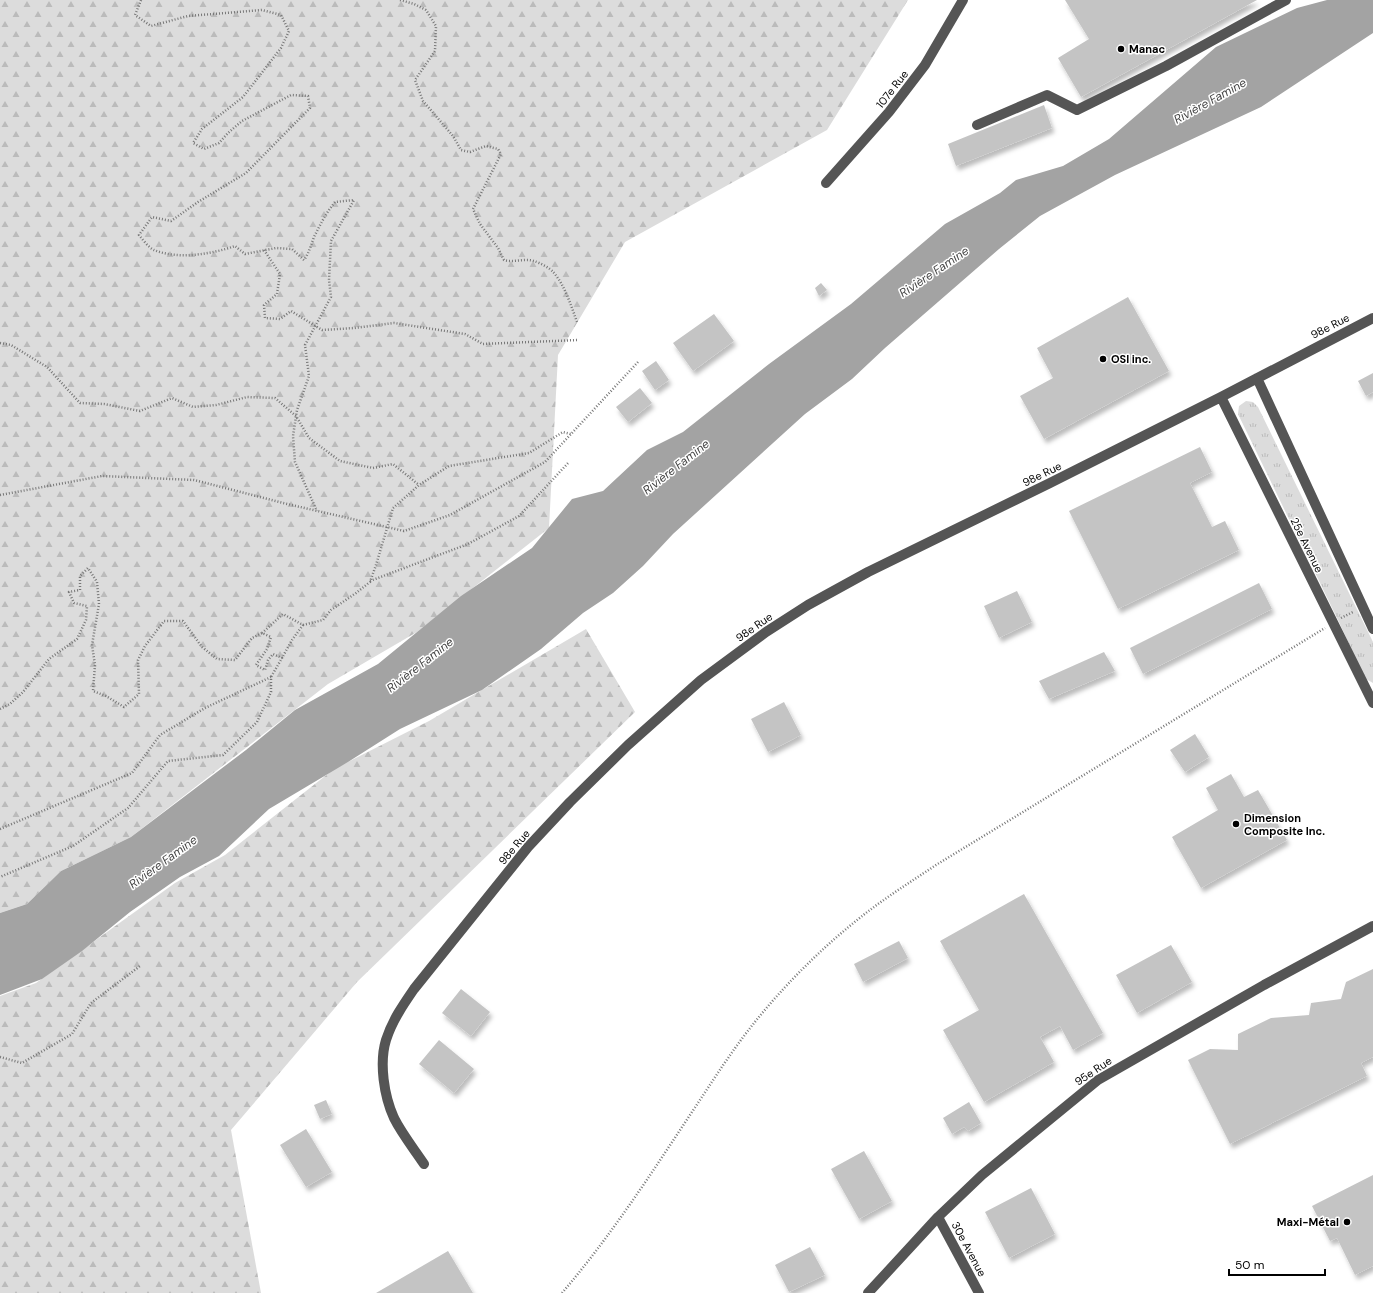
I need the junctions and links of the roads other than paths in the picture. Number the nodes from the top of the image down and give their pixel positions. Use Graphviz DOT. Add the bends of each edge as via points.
graph roads {
  1 [pos="963,0"];
  2 [pos="1286,0"];
  3 [pos="977,125"];
  4 [pos="826,183"];
  5 [pos="1373,318"];
  6 [pos="1257,378"];
  7 [pos="1221,397"];
  8 [pos="1373,629"];
  9 [pos="1373,703"];
  10 [pos="1373,926"];
  11 [pos="424,1164"];
  12 [pos="938,1217"];
  13 [pos="868,1293"];
  14 [pos="979,1293"];
  1 -- 4 [label="street, 107e Rue" via="925,65 889,112"];
  2 -- 3 [label="street" via="1166,66 1077,110 1047,96"];
  5 -- 6 [label="street, 98e Rue"];
  6 -- 7 [label="street, 98e Rue"];
  6 -- 8 [label="street"];
  7 -- 9 [label="street, 25e Avenue"];
  7 -- 11 [label="street, 98e Rue" via="868,572 808,605 701,680 628,745 528,848 398,1012 386,1040 383,1065 385,1090 393,1117"];
  10 -- 12 [label="street, 95e Rue" via="1098,1080 982,1174"];
  12 -- 13 [label="street, 95e Rue"];
  12 -- 14 [label="street, 30e Avenue"];
}
